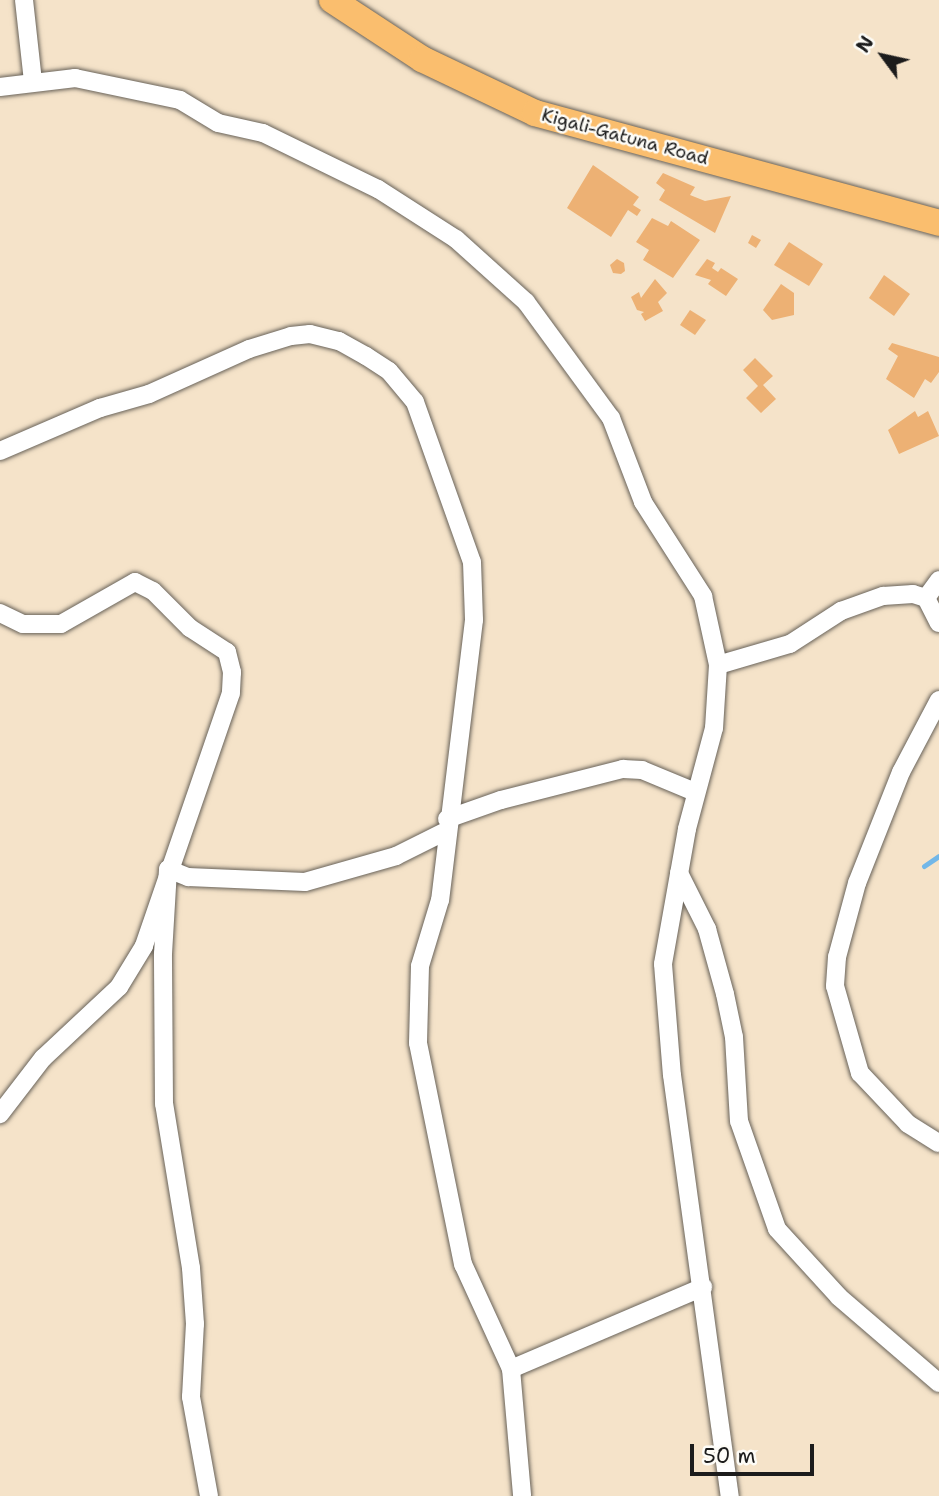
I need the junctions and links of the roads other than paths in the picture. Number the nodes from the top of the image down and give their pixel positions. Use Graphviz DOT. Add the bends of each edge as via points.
graph roads {
  1 [pos="24,0"];
  2 [pos="332,0"];
  3 [pos="33,82"];
  4 [pos="0,87"];
  5 [pos="939,223"];
  6 [pos="0,451"];
  7 [pos="939,580"];
  8 [pos="926,598"];
  9 [pos="0,613"];
  10 [pos="939,623"];
  11 [pos="718,665"];
  12 [pos="939,700"];
  13 [pos="695,792"];
  14 [pos="447,825"];
  15 [pos="168,869"];
  16 [pos="679,873"];
  17 [pos="0,1114"];
  18 [pos="939,1143"];
  19 [pos="703,1287"];
  20 [pos="511,1369"];
  21 [pos="939,1383"];
  22 [pos="209,1496"];
  23 [pos="522,1496"];
  24 [pos="730,1496"];
  1 -- 3 [label="street"];
  2 -- 5 [label="highway, Kigali-Gatuna Road" via="422,59 535,113"];
  3 -- 4 [label="street"];
  3 -- 11 [label="street" via="75,78 180,100 218,123 263,133 378,189 414,208 473,253 526,302 611,418 643,502 703,596"];
  6 -- 14 [label="street" via="291,336 310,334 339,341 389,371 415,402 472,562 472,661"];
  7 -- 8 [label="street"];
  8 -- 10 [label="street"];
  8 -- 11 [label="street" via="913,594 868,599 790,644"];
  9 -- 15 [label="street" via="23,624 61,624 135,582 153,591 190,628 227,652 231,693"];
  11 -- 13 [label="street" via="714,728"];
  12 -- 18 [label="street" via="901,772 857,883 837,957 835,986 860,1073 908,1124"];
  13 -- 14 [label="street" via="642,770 623,769 501,800"];
  13 -- 16 [label="street"];
  14 -- 15 [label="street" via="396,856 305,882 188,877"];
  14 -- 20 [label="street" via="440,900 420,966 418,1043 463,1264"];
  15 -- 17 [label="street" via="144,946 118,986 43,1058"];
  15 -- 22 [label="street" via="162,989 164,1104 191,1268 195,1324 191,1396"];
  16 -- 19 [label="street" via="664,948 664,989"];
  16 -- 21 [label="street" via="707,929 734,1037 739,1121 777,1228 839,1297"];
  19 -- 20 [label="street"];
  19 -- 24 [label="street"];
  20 -- 23 [label="street"];
}
